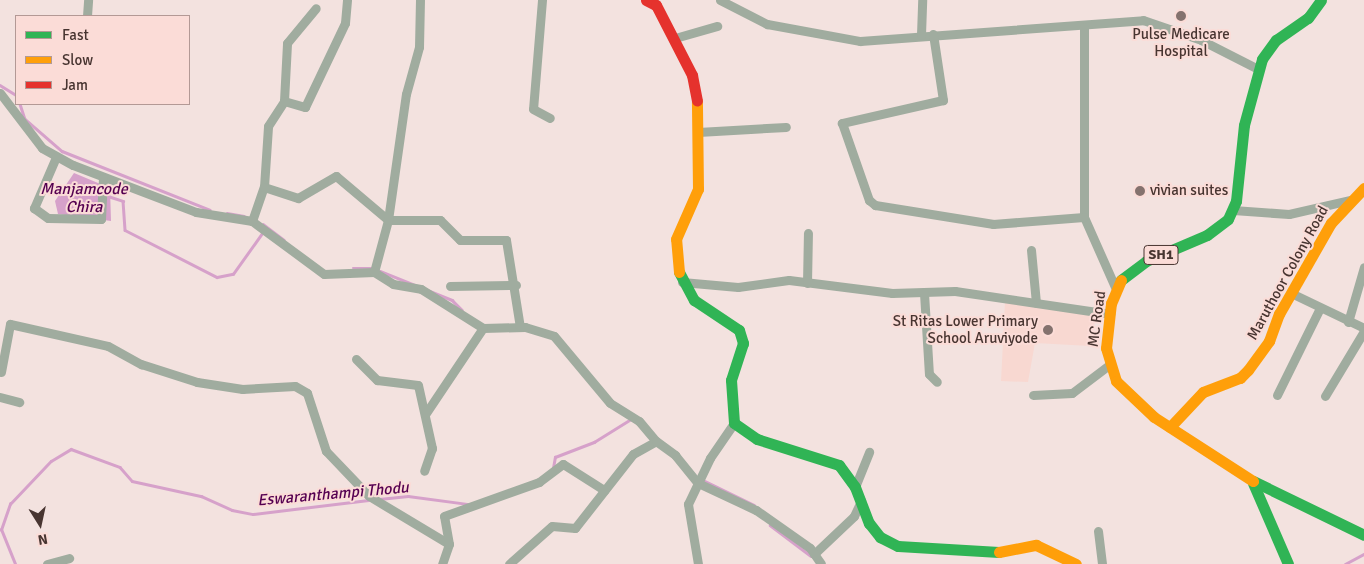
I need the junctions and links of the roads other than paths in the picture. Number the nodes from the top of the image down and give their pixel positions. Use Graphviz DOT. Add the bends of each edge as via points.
graph roads {
  1 [pos="88,0"];
  2 [pos="347,0"];
  3 [pos="420,0"];
  4 [pos="542,0"];
  5 [pos="720,0"];
  6 [pos="922,0"];
  7 [pos="1321,0"];
  8 [pos="653,2"];
  9 [pos="316,8"];
  10 [pos="87,15"];
  11 [pos="718,26"];
  12 [pos="1084,27"];
  13 [pos="933,34"];
  14 [pos="921,35"];
  15 [pos="675,38"];
  16 [pos="1258,70"];
  17 [pos="0,93"];
  18 [pos="284,101"];
  19 [pos="550,118"];
  20 [pos="786,127"];
  21 [pos="698,132"];
  22 [pos="56,156"];
  23 [pos="103,178"];
  24 [pos="264,187"];
  25 [pos="1364,188"];
  26 [pos="1350,200"];
  27 [pos="1233,210"];
  28 [pos="1084,217"];
  29 [pos="388,220"];
  30 [pos="252,221"];
  31 [pos="808,233"];
  32 [pos="1031,250"];
  33 [pos="1364,267"];
  34 [pos="374,272"];
  35 [pos="682,282"];
  36 [pos="807,283"];
  37 [pos="516,285"];
  38 [pos="450,286"];
  39 [pos="1115,287"];
  40 [pos="924,293"];
  41 [pos="1291,293"];
  42 [pos="1360,293"];
  43 [pos="1036,303"];
  44 [pos="1320,308"];
  45 [pos="1110,314"];
  46 [pos="1348,322"];
  47 [pos="520,327"];
  48 [pos="483,328"];
  49 [pos="1364,330"];
  50 [pos="356,359"];
  51 [pos="1109,365"];
  52 [pos="0,374"];
  53 [pos="937,382"];
  54 [pos="1033,395"];
  55 [pos="1277,395"];
  56 [pos="1325,396"];
  57 [pos="0,397"];
  58 [pos="19,402"];
  59 [pos="426,413"];
  60 [pos="734,423"];
  61 [pos="1170,427"];
  62 [pos="656,441"];
  63 [pos="869,452"];
  64 [pos="424,471"];
  65 [pos="698,483"];
  66 [pos="1253,483"];
  67 [pos="855,487"];
  68 [pos="604,490"];
  69 [pos="861,501"];
  70 [pos="1098,531"];
  71 [pos="1364,535"];
  72 [pos="449,544"];
  73 [pos="814,554"];
  74 [pos="68,558"];
  75 [pos="46,564"];
  76 [pos="442,564"];
  77 [pos="509,564"];
  78 [pos="698,564"];
  79 [pos="821,564"];
  80 [pos="1076,564"];
  81 [pos="1102,564"];
  82 [pos="1288,564"];
  1 -- 10 [label="street"];
  2 -- 18 [label="street" via="345,23 306,107"];
  3 -- 29 [label="street" via="419,47 406,94"];
  4 -- 19 [label="street" via="533,109"];
  5 -- 14 [label="street" via="767,24 860,41"];
  6 -- 14 [label="street"];
  7 -- 16 [label="street" via="1308,18 1268,49"];
  8 -- 15 [label="street"];
  9 -- 18 [label="street" via="287,43"];
  11 -- 15 [label="street"];
  12 -- 13 [label="street"];
  12 -- 16 [label="street" via="1143,20 1201,40"];
  12 -- 28 [label="street"];
  13 -- 14 [label="street"];
  13 -- 28 [label="street" via="943,100 842,123 869,200 875,205 993,224"];
  15 -- 21 [label="street" via="692,75"];
  16 -- 27 [label="street"];
  17 -- 22 [label="street" via="11,102 20,124"];
  18 -- 24 [label="street" via="268,126"];
  20 -- 21 [label="street"];
  21 -- 35 [label="street" via="698,189 676,239"];
  22 -- 23 [label="street"];
  22 -- 23 [label="street" via="34,208 48,218 101,219"];
  23 -- 30 [label="street" via="196,212"];
  24 -- 29 [label="street" via="298,198 336,176"];
  24 -- 30 [label="street"];
  25 -- 26 [label="street, Maruthoor Colony Road"];
  26 -- 27 [label="street" via="1289,214"];
  26 -- 41 [label="street, Maruthoor Colony Road" via="1331,223"];
  27 -- 39 [label="street, MC Road / SH1" via="1207,235 1146,261"];
  28 -- 39 [label="street"];
  29 -- 34 [label="street"];
  29 -- 37 [label="street" via="440,220 460,240 506,240"];
  30 -- 34 [label="street" via="324,274"];
  31 -- 36 [label="street"];
  32 -- 43 [label="street"];
  33 -- 42 [label="street"];
  34 -- 48 [label="street" via="393,284 421,289"];
  35 -- 36 [label="street" via="738,287"];
  35 -- 60 [label="street" via="694,300 730,320 739,330 742,343 731,380"];
  36 -- 40 [label="street"];
  37 -- 38 [label="street"];
  37 -- 47 [label="street"];
  39 -- 45 [label="street, MC Road"];
  40 -- 43 [label="street" via="955,291"];
  40 -- 53 [label="street" via="929,374"];
  41 -- 44 [label="street"];
  41 -- 61 [label="street, Maruthoor Colony Road" via="1269,341 1248,370 1240,378 1203,392"];
  42 -- 46 [label="street"];
  43 -- 45 [label="street"];
  44 -- 46 [label="street"];
  44 -- 55 [label="street"];
  45 -- 51 [label="street, MC Road" via="1106,348"];
  46 -- 49 [label="street"];
  47 -- 48 [label="street"];
  47 -- 62 [label="street" via="554,336 591,384"];
  48 -- 59 [label="street"];
  49 -- 56 [label="street"];
  50 -- 59 [label="street" via="377,380 418,385"];
  51 -- 54 [label="street" via="1072,393"];
  51 -- 61 [label="street, MC Road" via="1129,395"];
  52 -- 72 [label="street" via="10,324 108,346 141,364 197,382 242,389 295,386 307,392 326,451 372,498"];
  57 -- 58 [label="street"];
  59 -- 64 [label="street" via="432,448"];
  60 -- 65 [label="street"];
  60 -- 67 [label="street" via="757,439 839,465"];
  61 -- 66 [label="street, MC Road"];
  62 -- 65 [label="street" via="675,455"];
  62 -- 68 [label="street" via="633,454"];
  63 -- 67 [label="street"];
  65 -- 73 [label="street" via="756,510"];
  65 -- 78 [label="street" via="688,504"];
  66 -- 71 [label="street, MC Road"];
  66 -- 82 [label="street"];
  67 -- 69 [label="street"];
  68 -- 72 [label="street" via="563,464 546,477 444,516"];
  68 -- 77 [label="street" via="575,528 552,526"];
  69 -- 73 [label="street" via="854,516"];
  69 -- 80 [label="street" via="880,538 898,546 1007,553 1036,545"];
  70 -- 81 [label="street"];
  72 -- 76 [label="street"];
  73 -- 79 [label="street"];
  74 -- 75 [label="street"];
}
